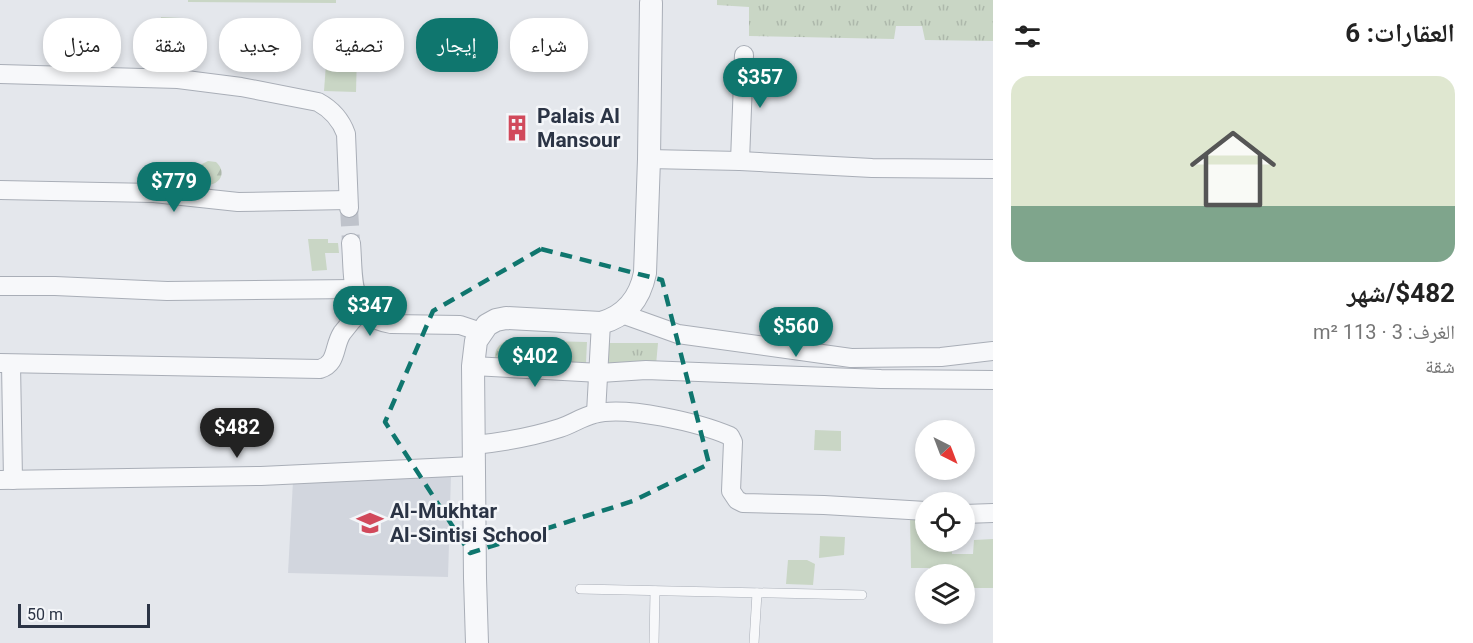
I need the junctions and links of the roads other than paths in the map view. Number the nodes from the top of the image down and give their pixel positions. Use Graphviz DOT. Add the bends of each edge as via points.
graph roads {
  1 [pos="651,1"];
  2 [pos="744,55"];
  3 [pos="0,74"];
  4 [pos="649,159"];
  5 [pos="740,161"];
  6 [pos="993,169"];
  7 [pos="0,190"];
  8 [pos="351,243"];
  9 [pos="0,286"];
  10 [pos="355,289"];
  11 [pos="362,310"];
  12 [pos="622,314"];
  13 [pos="601,323"];
  14 [pos="481,332"];
  15 [pos="993,351"];
  16 [pos="5,364"];
  17 [pos="473,366"];
  18 [pos="600,373"];
  19 [pos="993,380"];
  20 [pos="596,413"];
  21 [pos="474,456"];
  22 [pos="6,480"];
  23 [pos="915,511"];
  24 [pos="993,513"];
  25 [pos="975,514"];
  26 [pos="579,589"];
  27 [pos="655,591"];
  28 [pos="757,593"];
  29 [pos="862,595"];
  30 [pos="477,643"];
  31 [pos="654,643"];
  32 [pos="754,643"];
  1 -- 4 [label="street"];
  2 -- 5 [label="street"];
  3 -- 7 [label="street" via="178,79 318,102 343,124 349,203"];
  4 -- 5 [label="street"];
  4 -- 12 [label="street" via="645,273 634,302"];
  5 -- 6 [label="street"];
  8 -- 10 [label="street"];
  9 -- 10 [label="street" via="167,291"];
  10 -- 11 [label="street"];
  11 -- 14 [label="street" via="380,322 460,325"];
  11 -- 16 [label="street" via="341,335 335,356 327,367 320,369"];
  12 -- 13 [label="street"];
  12 -- 15 [label="street" via="678,334 851,358 941,357"];
  13 -- 14 [label="street" via="506,318 487,325"];
  13 -- 18 [label="street"];
  14 -- 17 [label="street"];
  16 -- 22 [label="street"];
  17 -- 18 [label="street"];
  17 -- 21 [label="street"];
  18 -- 19 [label="street" via="646,370"];
  18 -- 20 [label="street"];
  20 -- 21 [label="street"];
  20 -- 23 [label="street" via="625,412 670,419 730,436 731,491 743,503"];
  21 -- 22 [label="street" via="261,476"];
  21 -- 30 [label="street"];
  24 -- 25 [label="street"];
  26 -- 27 [label="lane"];
  27 -- 28 [label="lane"];
  27 -- 31 [label="lane"];
  28 -- 29 [label="lane"];
  28 -- 32 [label="lane"];
}
